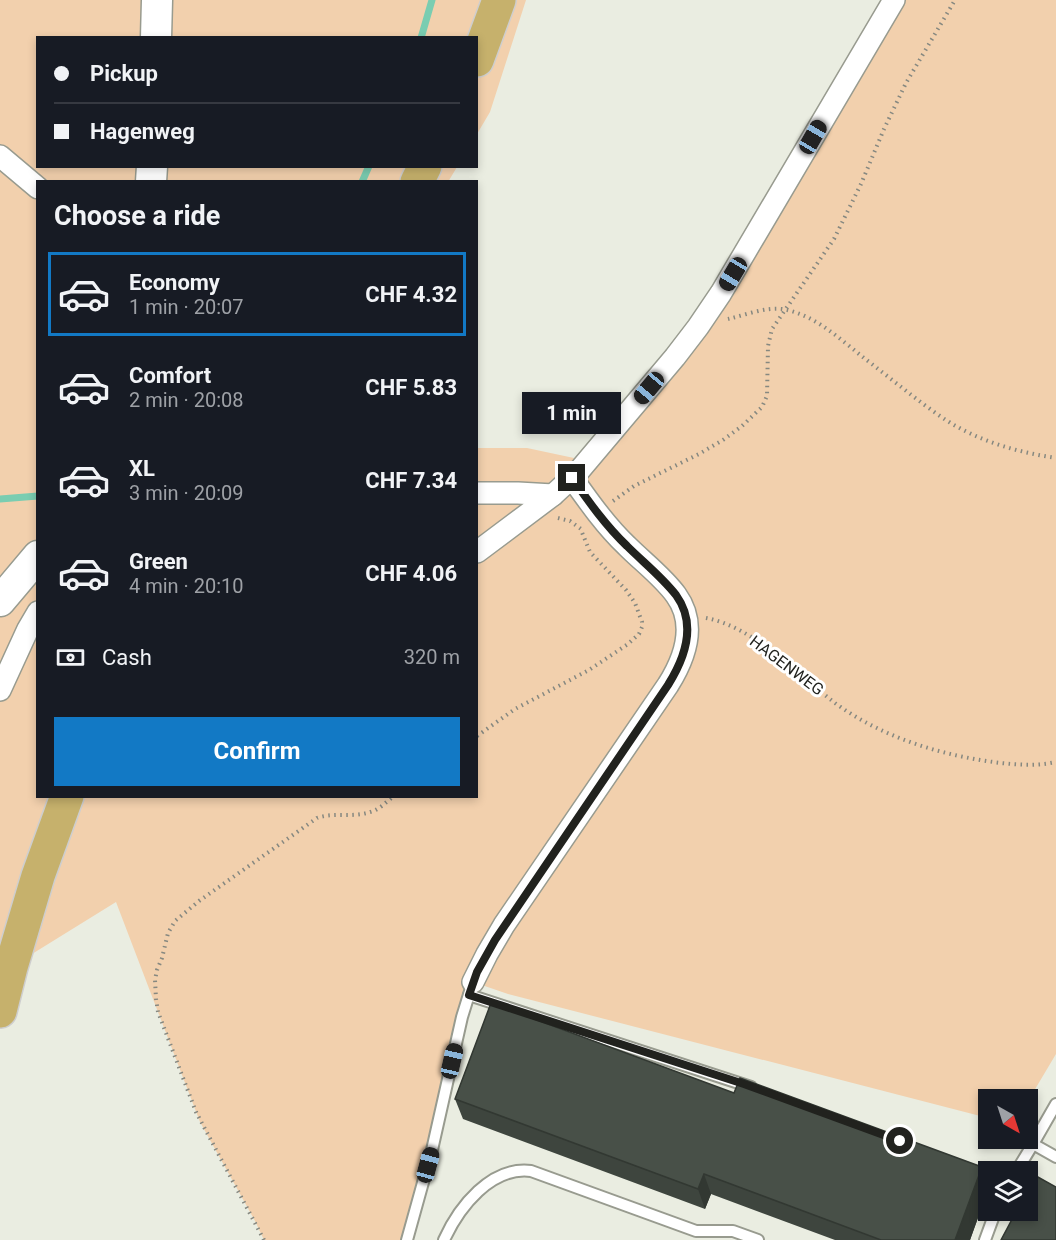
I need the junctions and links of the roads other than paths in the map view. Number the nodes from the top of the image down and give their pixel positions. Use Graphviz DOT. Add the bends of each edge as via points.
graph roads {
  1 [pos="157,0"];
  2 [pos="500,0"];
  3 [pos="894,0"];
  4 [pos="156,36"];
  5 [pos="478,57"];
  6 [pos="0,156"];
  7 [pos="36,186"];
  8 [pos="572,478"];
  9 [pos="478,493"];
  10 [pos="553,495"];
  11 [pos="478,551"];
  12 [pos="36,558"];
  13 [pos="0,601"];
  14 [pos="36,615"];
  15 [pos="0,690"];
  16 [pos="67,798"];
  17 [pos="471,988"];
  18 [pos="0,1011"];
  19 [pos="766,1092"];
  20 [pos="1056,1104"];
  21 [pos="1038,1135"];
  22 [pos="1038,1147"];
  23 [pos="1056,1157"];
  24 [pos="992,1221"];
  25 [pos="407,1240"];
  26 [pos="444,1240"];
  27 [pos="758,1240"];
  28 [pos="985,1240"];
  1 -- 4 [label="street"];
  2 -- 5 [label="highway"];
  3 -- 8 [label="street" via="721,293 649,388"];
  6 -- 7 [label="street"];
  8 -- 10 [label="street"];
  8 -- 17 [label="street" via="626,545 678,597 687,626 686,644 676,672 504,925"];
  9 -- 10 [label="street"];
  10 -- 11 [label="street"];
  12 -- 13 [label="street"];
  14 -- 15 [label="street"];
  16 -- 18 [label="highway" via="38,876"];
  17 -- 19 [label="lane"];
  17 -- 25 [label="lane"];
  20 -- 21 [label="lane"];
  22 -- 23 [label="lane"];
  24 -- 28 [label="lane"];
  26 -- 27 [label="lane" via="473,1196 490,1182 516,1170 531,1171 696,1231 733,1231"];
}
